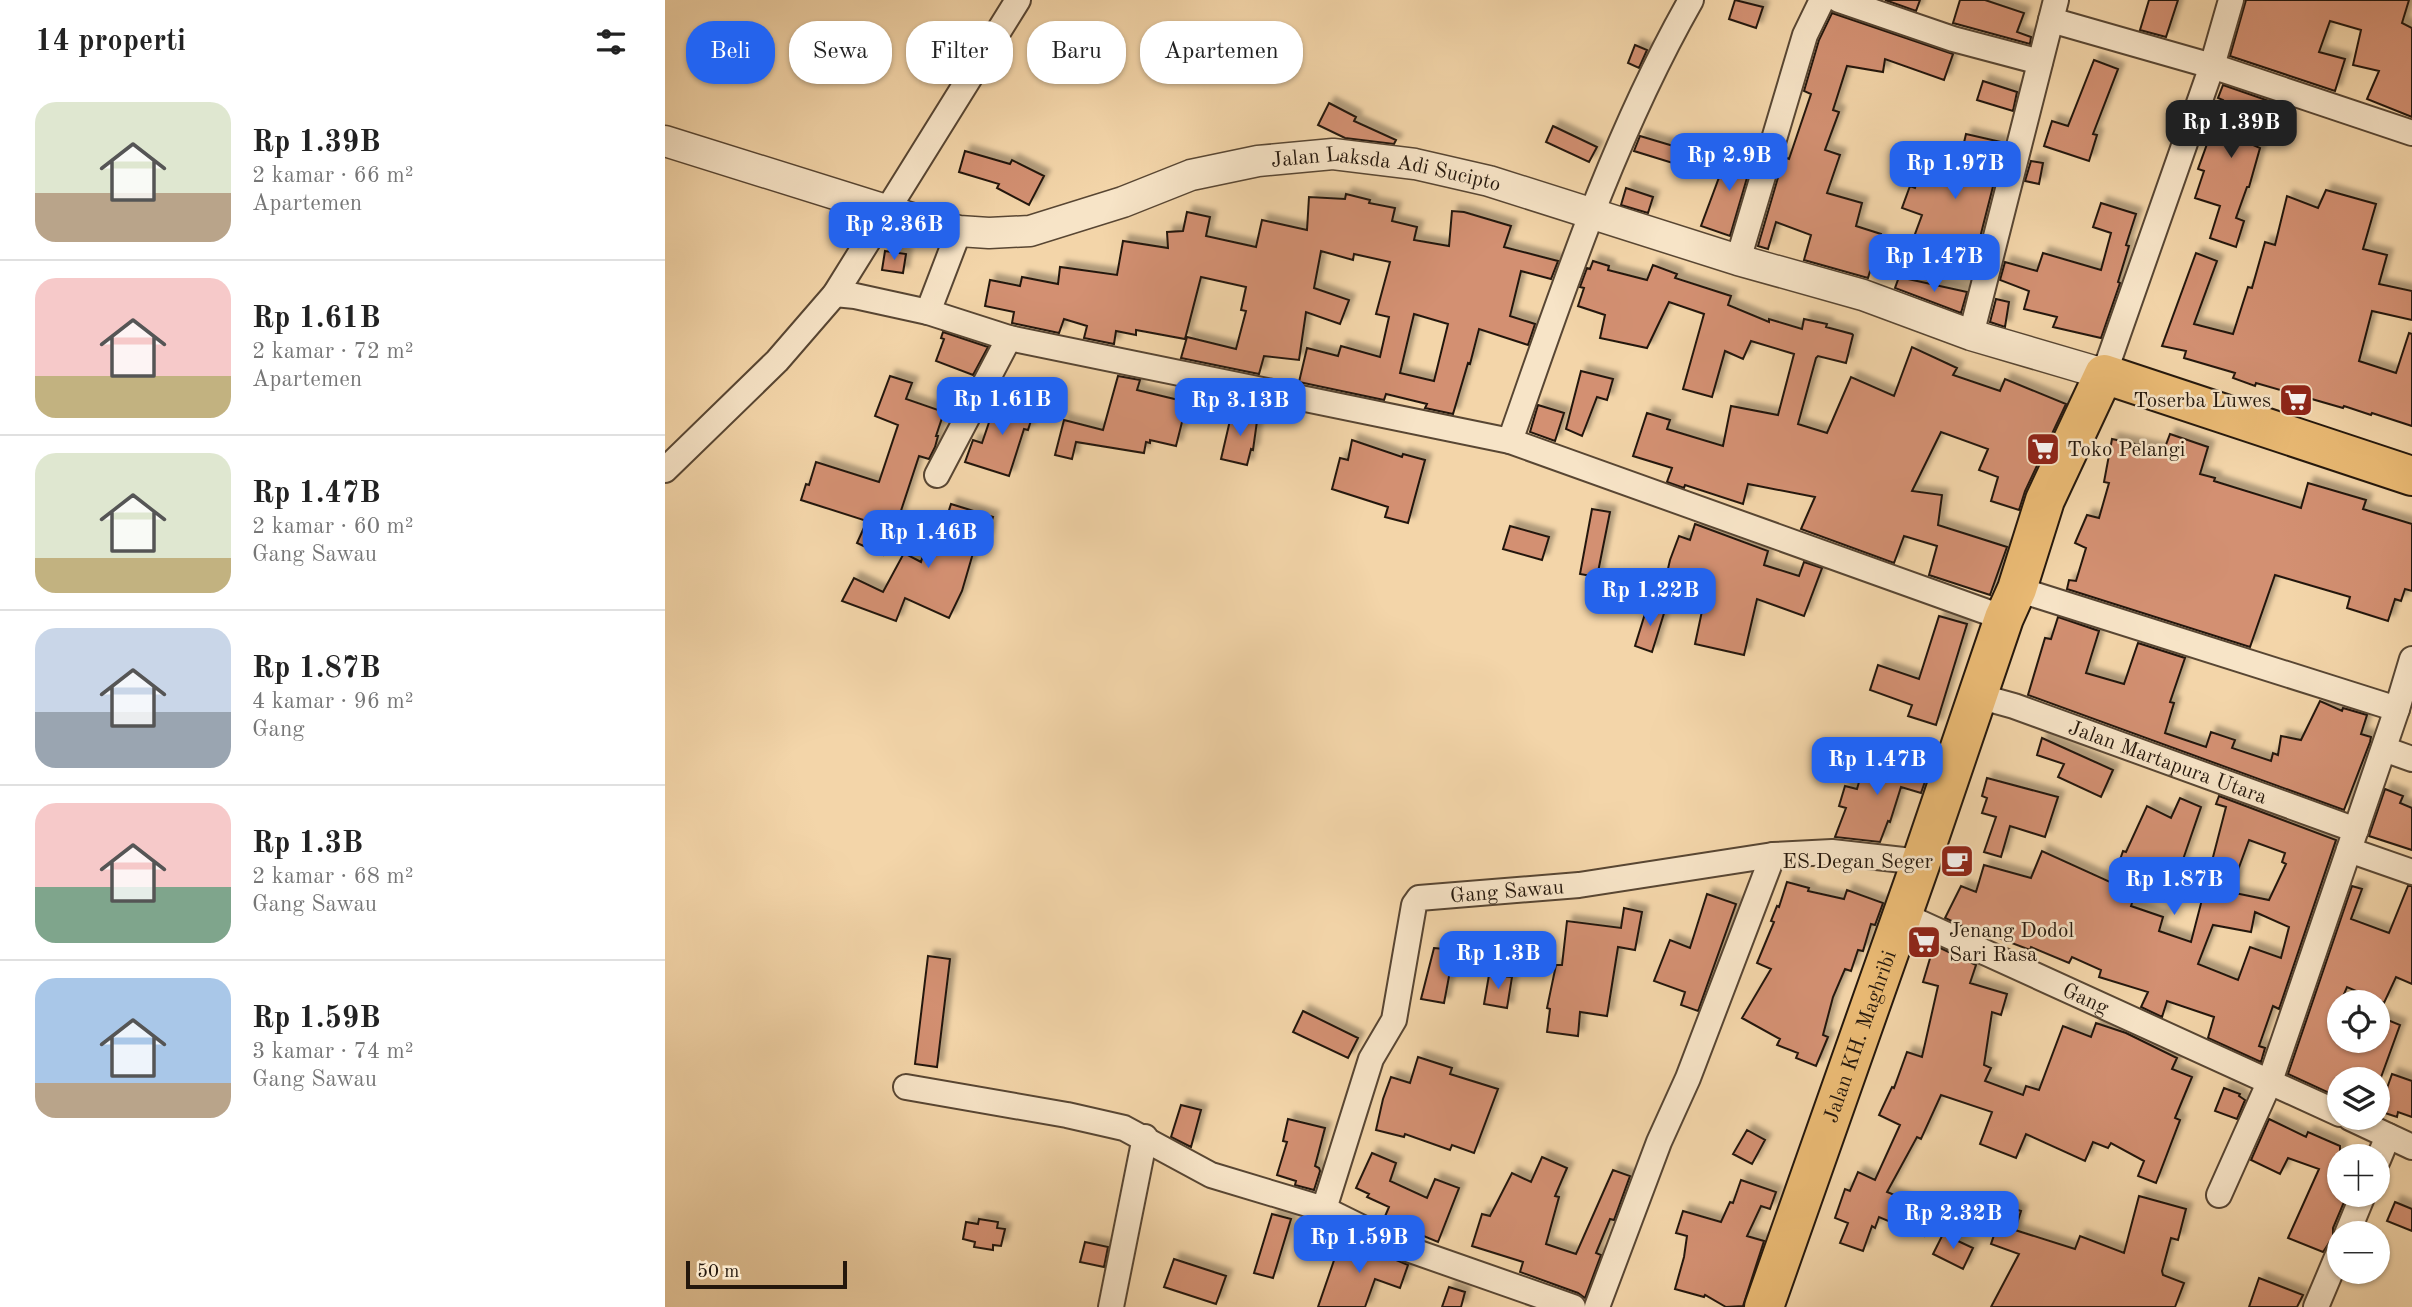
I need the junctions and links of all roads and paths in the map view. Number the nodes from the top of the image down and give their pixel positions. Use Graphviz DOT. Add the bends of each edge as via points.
graph roads {
  1 [pos="1018,0"];
  2 [pos="1691,0"];
  3 [pos="1822,0"];
  4 [pos="1839,0"];
  5 [pos="2231,0"];
  6 [pos="2054,10"];
  7 [pos="2041,62"];
  8 [pos="2212,66"];
  9 [pos="2412,134"];
  10 [pos="665,141"];
  11 [pos="888,210"];
  12 [pos="1590,214"];
  13 [pos="959,231"];
  14 [pos="1738,260"];
  15 [pos="835,294"];
  16 [pos="928,312"];
  17 [pos="1972,335"];
  18 [pos="1009,338"];
  19 [pos="2104,374"];
  20 [pos="1510,440"];
  21 [pos="665,469"];
  22 [pos="937,475"];
  23 [pos="2412,476"];
  24 [pos="2011,603"];
  25 [pos="2412,659"];
  26 [pos="1978,695"];
  27 [pos="2397,709"];
  28 [pos="2384,749"];
  29 [pos="2412,759"];
  30 [pos="2353,840"];
  31 [pos="1773,855"];
  32 [pos="1921,862"];
  33 [pos="2412,872"];
  34 [pos="1903,915"];
  35 [pos="2270,1081"];
  36 [pos="906,1087"];
  37 [pos="2327,1108"];
  38 [pos="2375,1130"];
  39 [pos="2388,1136"];
  40 [pos="1145,1137"];
  41 [pos="2385,1144"];
  42 [pos="2412,1147"];
  43 [pos="2219,1195"];
  44 [pos="1324,1209"];
  45 [pos="2327,1281"];
  46 [pos="1111,1307"];
  47 [pos="1573,1307"];
  48 [pos="1597,1307"];
  49 [pos="1764,1307"];
  50 [pos="2316,1307"];
  1 -- 11 [label="street"];
  2 -- 12 [label="street" via="1624,132"];
  3 -- 14 [label="street" via="1805,36"];
  4 -- 7 [label="street" via="1953,39"];
  5 -- 8 [label="street"];
  6 -- 7 [label="street"];
  6 -- 8 [label="street"];
  7 -- 17 [label="street"];
  8 -- 9 [label="street"];
  8 -- 19 [label="street"];
  10 -- 11 [label="street, Jalan Laksda Adi Sucipto"];
  11 -- 13 [label="street, Jalan Laksda Adi Sucipto"];
  11 -- 15 [label="street"];
  12 -- 13 [label="street, Jalan Laksda Adi Sucipto" via="1452,172 1333,154 1258,160 1191,175 1030,231"];
  12 -- 14 [label="street, Jalan Laksda Adi Sucipto"];
  12 -- 20 [label="street"];
  13 -- 16 [label="street"];
  14 -- 17 [label="street, Jalan Laksda Adi Sucipto" via="1863,295"];
  15 -- 16 [label="street"];
  15 -- 21 [label="street" via="777,361"];
  16 -- 18 [label="street"];
  17 -- 19 [label="street, Jalan Laksda Adi Sucipto"];
  18 -- 20 [label="street"];
  18 -- 22 [label="street"];
  19 -- 23 [label="highway"];
  19 -- 24 [label="highway, Jalan KH. Maghribi" via="2045,500"];
  20 -- 24 [label="street"];
  24 -- 26 [label="highway, Jalan KH. Maghribi"];
  24 -- 27 [label="street"];
  25 -- 27 [label="street"];
  26 -- 30 [label="street, Jalan Martapura Utara"];
  26 -- 32 [label="highway, Jalan KH. Maghribi"];
  27 -- 28 [label="street"];
  28 -- 29 [label="street"];
  28 -- 30 [label="street"];
  30 -- 33 [label="street, Jalan Martapura Utara"];
  30 -- 35 [label="street"];
  31 -- 32 [label="street, Gang Sawau" via="1832,852"];
  31 -- 44 [label="street, Gang Sawau" via="1579,885 1417,899 1394,1020 1367,1070"];
  31 -- 48 [label="street"];
  32 -- 34 [label="highway, Jalan KH. Maghribi"];
  34 -- 35 [label="street, Gang"];
  34 -- 49 [label="highway, Jalan KH. Maghribi"];
  35 -- 37 [label="street, Gang"];
  35 -- 43 [label="street"];
  36 -- 40 [label="street" via="1067,1115"];
  38 -- 39 [label="street"];
  39 -- 41 [label="street"];
  39 -- 42 [label="street"];
  40 -- 44 [label="street" via="1211,1175"];
  40 -- 46 [label="street"];
  44 -- 47 [label="street" via="1399,1246"];
  45 -- 50 [label="street"];
}
